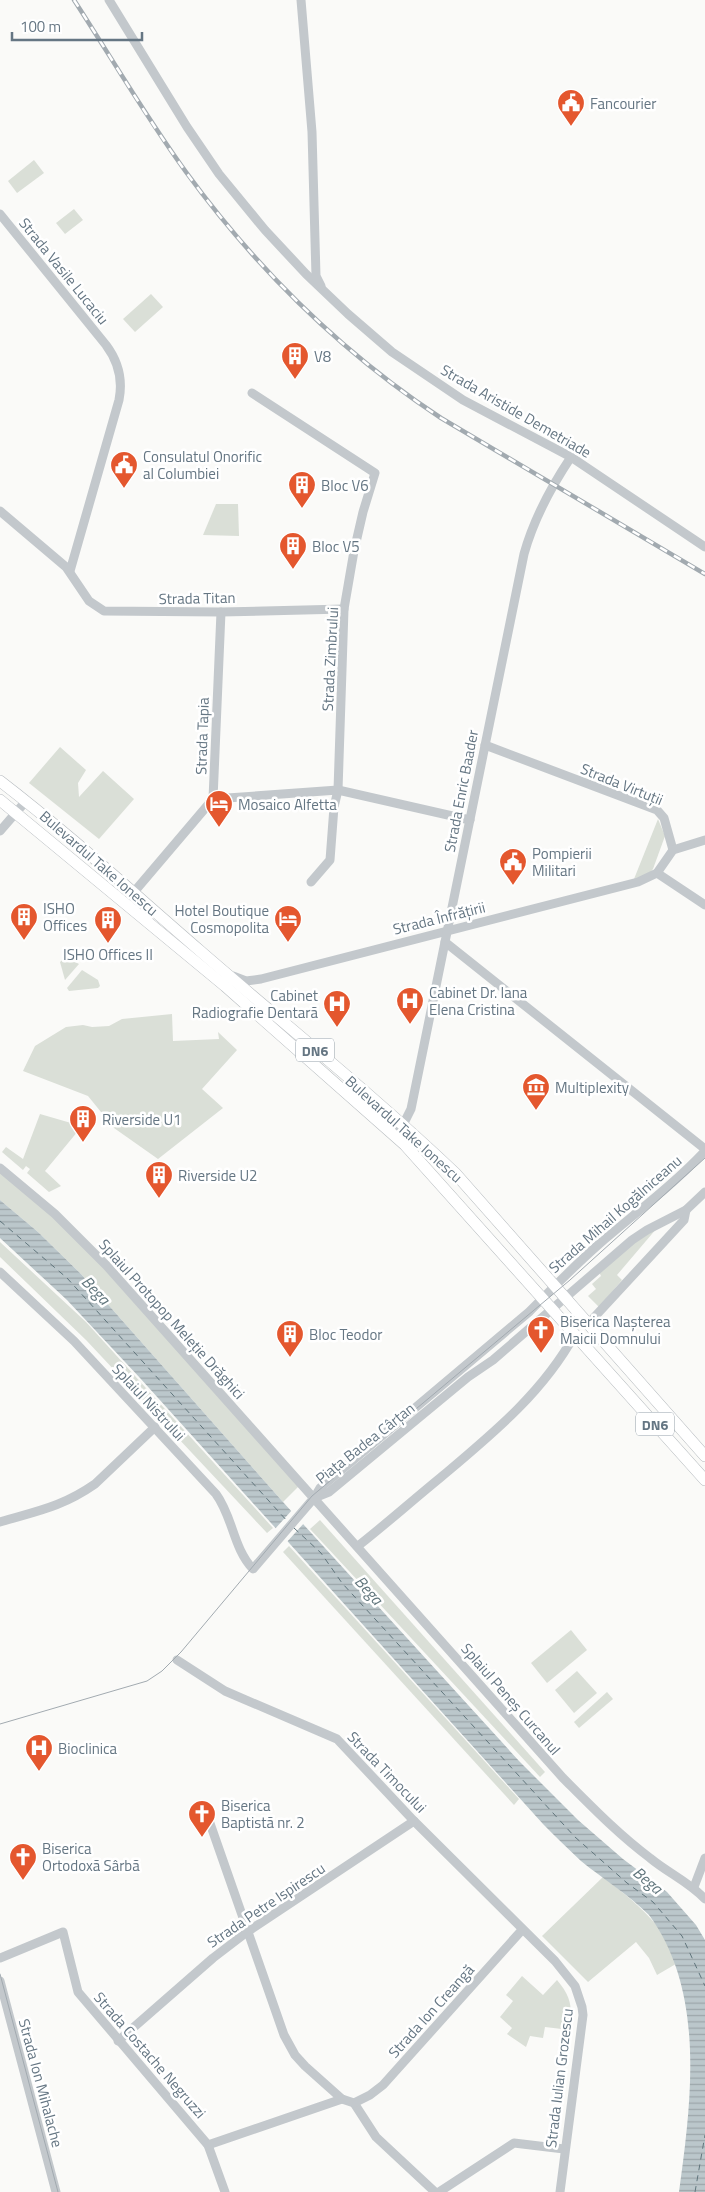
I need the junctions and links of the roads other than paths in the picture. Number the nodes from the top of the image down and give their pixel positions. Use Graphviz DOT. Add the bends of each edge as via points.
graph roads {
  1 [pos="109,0"];
  2 [pos="301,0"];
  3 [pos="0,214"];
  4 [pos="4,226"];
  5 [pos="323,290"];
  6 [pos="252,393"];
  7 [pos="571,457"];
  8 [pos="0,511"];
  9 [pos="705,547"];
  10 [pos="70,572"];
  11 [pos="344,609"];
  12 [pos="221,612"];
  13 [pos="485,745"];
  14 [pos="0,782"];
  15 [pos="338,790"];
  16 [pos="213,799"];
  17 [pos="0,800"];
  18 [pos="26,801"];
  19 [pos="16,813"];
  20 [pos="470,820"];
  21 [pos="0,831"];
  22 [pos="705,840"];
  23 [pos="673,850"];
  24 [pos="658,873"];
  25 [pos="311,882"];
  26 [pos="134,892"];
  27 [pos="705,905"];
  28 [pos="448,930"];
  29 [pos="445,942"];
  30 [pos="227,973"];
  31 [pos="404,1125"];
  32 [pos="394,1135"];
  33 [pos="705,1150"];
  34 [pos="0,1168"];
  35 [pos="705,1192"];
  36 [pos="686,1210"];
  37 [pos="0,1272"];
  38 [pos="555,1284"];
  39 [pos="542,1297"];
  40 [pos="566,1298"];
  41 [pos="553,1309"];
  42 [pos="588,1324"];
  43 [pos="575,1334"];
  44 [pos="155,1427"];
  45 [pos="705,1456"];
  46 [pos="705,1480"];
  47 [pos="311,1501"];
  48 [pos="0,1521"];
  49 [pos="358,1546"];
  50 [pos="177,1660"];
  51 [pos="204,1809"];
  52 [pos="414,1821"];
  53 [pos="705,1858"];
  54 [pos="694,1887"];
  55 [pos="705,1899"];
  56 [pos="522,1930"];
  57 [pos="247,1932"];
  58 [pos="0,1958"];
  59 [pos="0,1981"];
  60 [pos="118,2041"];
  61 [pos="342,2099"];
  62 [pos="354,2103"];
  63 [pos="208,2145"];
  64 [pos="564,2149"];
  65 [pos="56,2192"];
  66 [pos="225,2192"];
  67 [pos="437,2192"];
  68 [pos="560,2192"];
  1 -- 5 [label="street, Strada Aristide Demetriade" via="219,174 265,230"];
  2 -- 5 [label="street" via="312,132 316,276"];
  3 -- 4 [label="street, Strada Vasile Lucaciu"];
  4 -- 10 [label="street, Strada Vasile Lucaciu" via="106,345 118,367 120,392"];
  5 -- 7 [label="street, Strada Aristide Demetriade" via="379,341 429,378 492,417"];
  6 -- 11 [label="street, Strada Zimbrului" via="375,473 363,512"];
  7 -- 9 [label="street, Strada Aristide Demetriade"];
  7 -- 13 [label="street, Strada Enric Baader" via="553,485 527,543"];
  8 -- 10 [label="street, Strada Titan"];
  10 -- 12 [label="street, Strada Titan" via="89,601 104,611"];
  11 -- 12 [label="street, Strada Titan"];
  11 -- 15 [label="street, Strada Zimbrului"];
  12 -- 16 [label="street, Strada Tapia"];
  13 -- 20 [label="street, Strada Enric Baader"];
  13 -- 23 [label="street, Strada Virtuții" via="656,810 664,818"];
  14 -- 18 [label="main road, Bulevardul Take Ionescu / DN6"];
  15 -- 16 [label="street"];
  15 -- 20 [label="street"];
  15 -- 25 [label="street, Strada Zimbrului" via="330,860"];
  16 -- 26 [label="street"];
  17 -- 19 [label="main road, Bulevardul Take Ionescu / DN6"];
  18 -- 19 [label="street"];
  18 -- 26 [label="main road, Bulevardul Take Ionescu / DN6"];
  19 -- 21 [label="street"];
  19 -- 32 [label="main road, Bulevardul Take Ionescu / DN6" via="225,986"];
  20 -- 28 [label="street, Strada Enric Baader"];
  22 -- 23 [label="street"];
  23 -- 24 [label="street"];
  24 -- 27 [label="street"];
  24 -- 28 [label="street, Strada Înfrățirii" via="618,888"];
  26 -- 30 [label="main road, Bulevardul Take Ionescu / DN6"];
  28 -- 29 [label="street, Strada Enric Baader"];
  28 -- 30 [label="street, Strada Înfrățirii" via="261,979 243,980"];
  29 -- 31 [label="street, Strada Enric Baader" via="411,1109"];
  29 -- 33 [label="street"];
  30 -- 31 [label="main road, Bulevardul Take Ionescu / DN6"];
  31 -- 32 [label="street, Strada Enric Baader"];
  31 -- 38 [label="main road, Bulevardul Take Ionescu / DN6" via="455,1174"];
  32 -- 39 [label="main road, Bulevardul Take Ionescu / DN6"];
  33 -- 38 [label="street, Strada Mihail Kogălniceanu" via="646,1207"];
  34 -- 47 [label="street, Splaiul Protopop Meleție Drăghici" via="55,1214 106,1265"];
  35 -- 36 [label="street, Strada Mihail Kogălniceanu"];
  36 -- 40 [label="street, Strada Mihail Kogălniceanu" via="635,1237"];
  36 -- 42 [label="street, Strada Mihail Kogălniceanu" via="684,1220"];
  37 -- 44 [label="street, Splaiul Nistrului" via="74,1341"];
  38 -- 39 [label="street, Strada Mihail Kogălniceanu"];
  38 -- 40 [label="main road, Bulevardul Take Ionescu / DN6"];
  39 -- 41 [label="main road, DN6"];
  39 -- 47 [label="street, Piața Badea Cârțan" via="529,1312 320,1488"];
  40 -- 41 [label="street, Strada Mihail Kogălniceanu"];
  40 -- 42 [label="main road, DN6"];
  41 -- 43 [label="main road, DN6"];
  41 -- 47 [label="street, Piața Badea Cârțan" via="329,1492"];
  42 -- 45 [label="main road, DN6"];
  43 -- 46 [label="main road, DN6"];
  43 -- 49 [label="street" via="538,1386 503,1425"];
  44 -- 47 [label="street, Splaiul Nistrului" via="221,1500 241,1553 253,1568"];
  44 -- 48 [label="street" via="84,1492 48,1509"];
  47 -- 49 [label="street, Splaiul Peneș Curcanul"];
  49 -- 54 [label="street, Splaiul Peneș Curcanul" via="562,1778 613,1829"];
  50 -- 52 [label="street, Strada Timocului" via="225,1691 337,1739"];
  51 -- 57 [label="street"];
  52 -- 56 [label="street, Strada Timocului"];
  52 -- 57 [label="street, Strada Petre Ispirescu"];
  53 -- 54 [label="street"];
  54 -- 55 [label="street, Splaiul Peneș Curcanul"];
  56 -- 62 [label="street, Strada Ion Creangă" via="383,2085"];
  56 -- 64 [label="street, Strada Iulian Grozescu" via="571,1979 582,2007"];
  57 -- 60 [label="street, Strada Petre Ispirescu"];
  57 -- 61 [label="street" via="284,2035 295,2055"];
  58 -- 60 [label="street, Strada Costache Negruzzi" via="63,1932 78,1992"];
  59 -- 65 [label="street, Strada Ion Mihalache"];
  60 -- 63 [label="street, Strada Costache Negruzzi"];
  61 -- 62 [label="street"];
  61 -- 63 [label="street"];
  62 -- 67 [label="street" via="376,2137"];
  63 -- 66 [label="street, Strada Costache Negruzzi"];
  64 -- 67 [label="street" via="514,2143"];
  64 -- 68 [label="street, Strada Iulian Grozescu"];
}
